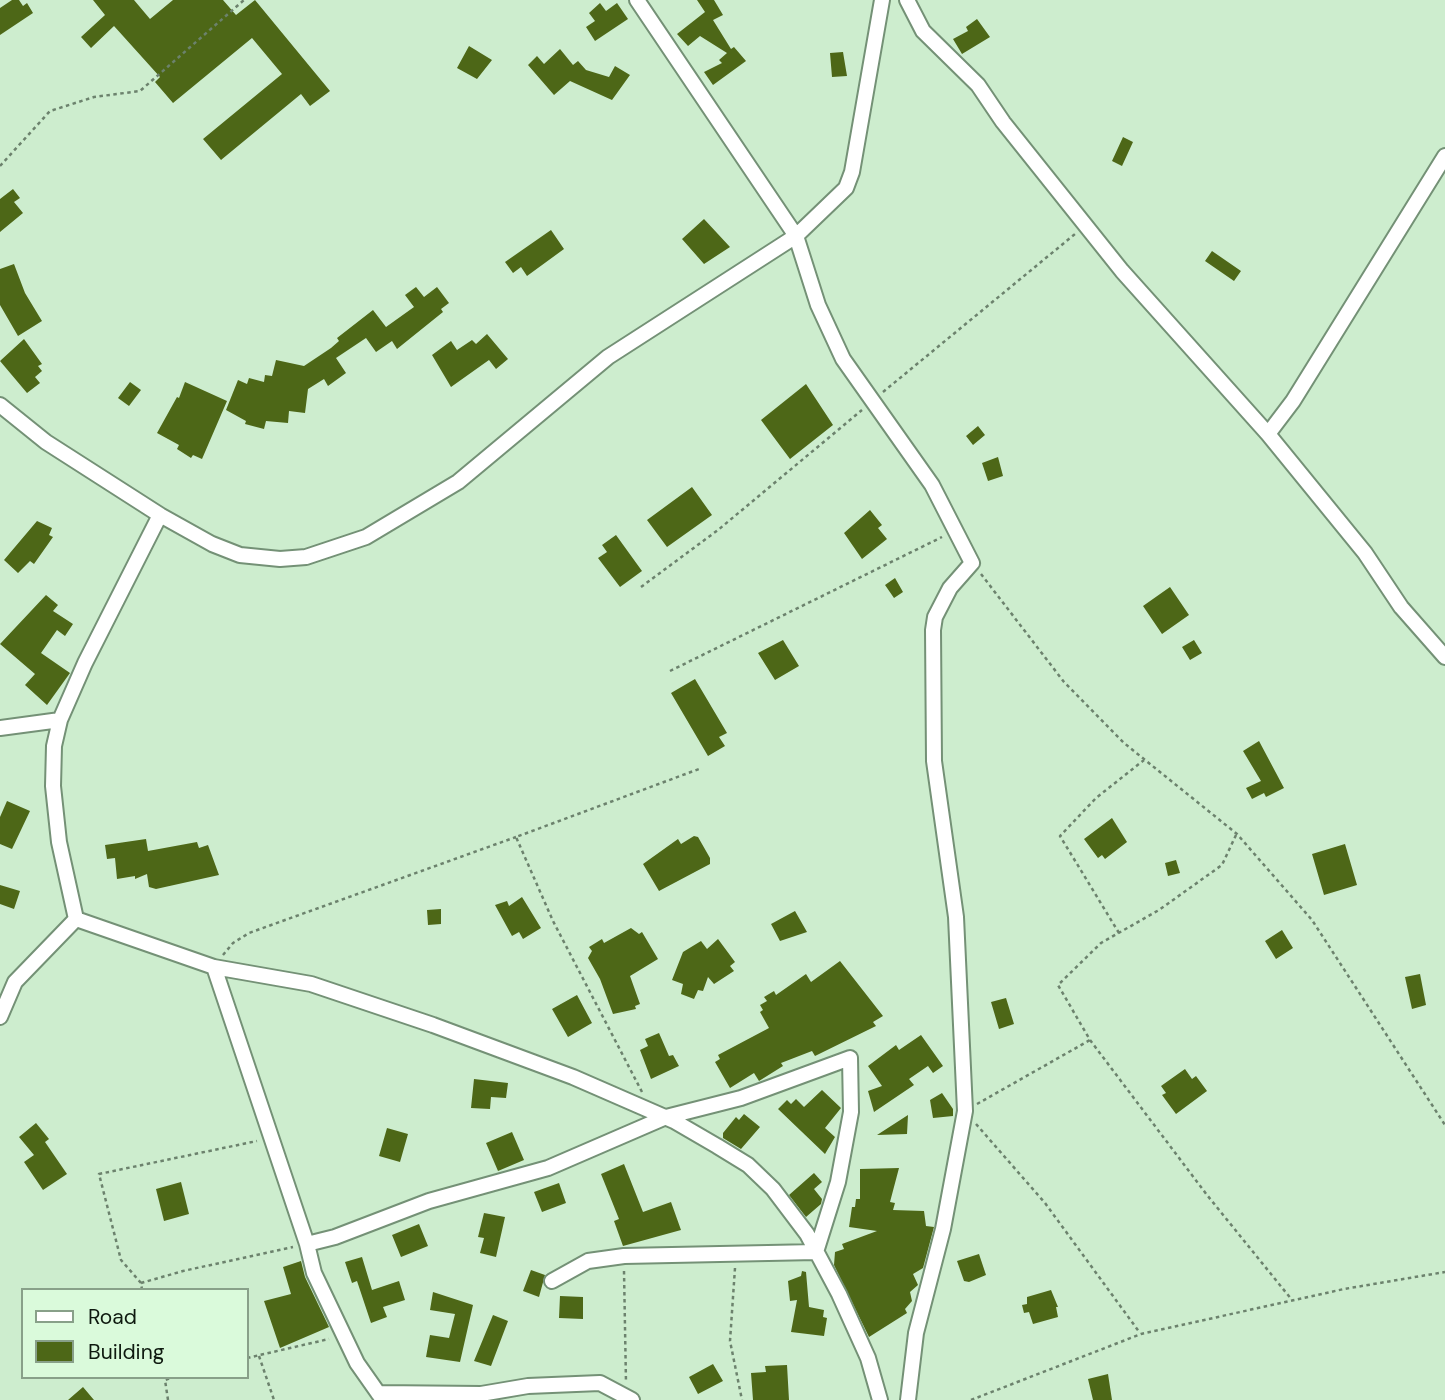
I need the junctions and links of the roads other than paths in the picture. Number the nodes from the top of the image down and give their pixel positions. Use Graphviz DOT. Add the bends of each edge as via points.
graph roads {
  1 [pos="637,0"];
  2 [pos="882,0"];
  3 [pos="907,0"];
  4 [pos="1445,156"];
  5 [pos="796,236"];
  6 [pos="0,405"];
  7 [pos="1268,434"];
  8 [pos="160,515"];
  9 [pos="1445,657"];
  10 [pos="60,720"];
  11 [pos="0,728"];
  12 [pos="76,919"];
  13 [pos="214,967"];
  14 [pos="0,1017"];
  15 [pos="666,1117"];
  16 [pos="307,1244"];
  17 [pos="816,1252"];
  18 [pos="552,1281"];
  19 [pos="380,1396"];
  20 [pos="629,1398"];
  21 [pos="880,1400"];
  22 [pos="908,1400"];
  1 -- 5 [label="street"];
  2 -- 5 [label="street" via="852,172 846,188"];
  3 -- 7 [label="street" via="923,31 978,85 1122,271"];
  4 -- 7 [label="street"];
  5 -- 8 [label="street" via="608,357 458,482 366,537 318,554 280,559 240,555"];
  5 -- 22 [label="street" via="818,305 843,359 932,485 972,562 945,597 933,629 934,761 956,917 965,1111 943,1229 916,1333"];
  6 -- 8 [label="street" via="46,442"];
  7 -- 9 [label="street"];
  8 -- 10 [label="street"];
  10 -- 11 [label="street"];
  10 -- 12 [label="street" via="53,786 59,842"];
  12 -- 13 [label="street"];
  12 -- 14 [label="street" via="15,982"];
  13 -- 15 [label="street" via="311,984 548,1068"];
  13 -- 16 [label="street"];
  15 -- 16 [label="street" via="548,1168 429,1201"];
  15 -- 17 [label="street" via="748,1165 773,1189"];
  15 -- 17 [label="street" via="741,1098 850,1058 851,1112 838,1182"];
  16 -- 19 [label="street" via="314,1273 357,1363"];
  17 -- 18 [label="street" via="624,1256 588,1261"];
  17 -- 21 [label="street" via="867,1358"];
  19 -- 20 [label="street" via="481,1394 528,1386 600,1383"];
}
